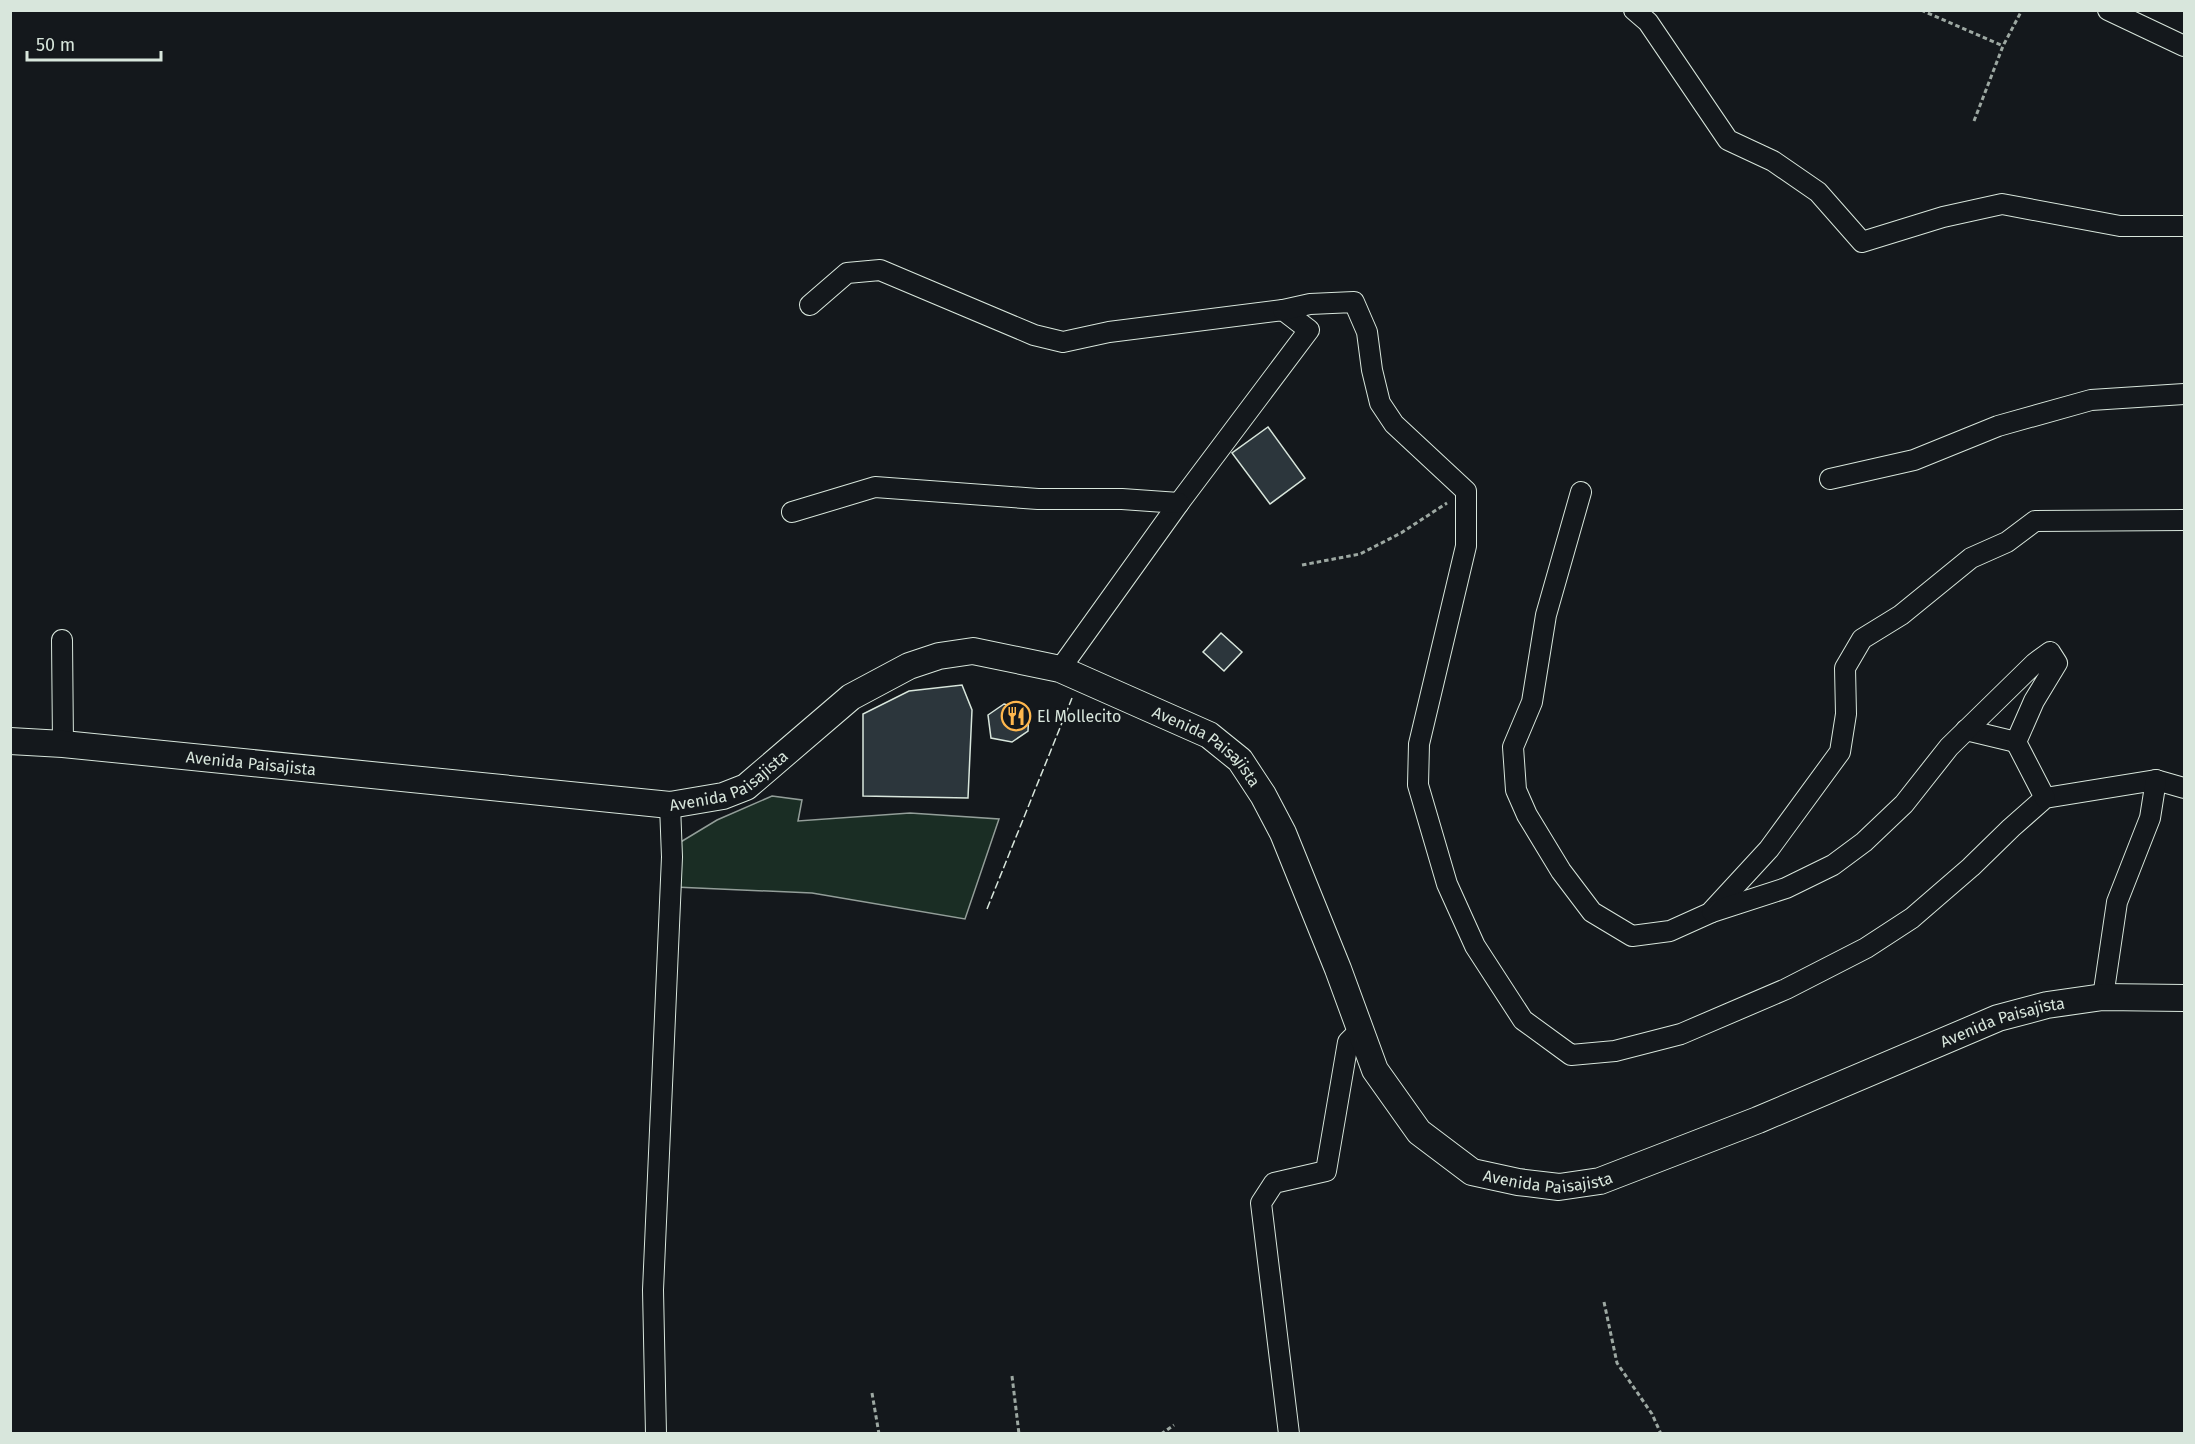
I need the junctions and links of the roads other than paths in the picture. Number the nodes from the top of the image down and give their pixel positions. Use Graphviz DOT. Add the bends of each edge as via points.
graph roads {
  1 [pos="1634,10"];
  2 [pos="2108,10"];
  3 [pos="2184,46"];
  4 [pos="2184,226"];
  5 [pos="810,305"];
  6 [pos="1283,310"];
  7 [pos="2184,394"];
  8 [pos="1830,479"];
  9 [pos="1581,492"];
  10 [pos="1179,503"];
  11 [pos="792,512"];
  12 [pos="2184,520"];
  13 [pos="62,640"];
  14 [pos="1060,669"];
  15 [pos="1966,730"];
  16 [pos="10,741"];
  17 [pos="2016,742"];
  18 [pos="63,744"];
  19 [pos="2156,780"];
  20 [pos="2184,788"];
  21 [pos="2045,798"];
  22 [pos="670,805"];
  23 [pos="1710,913"];
  24 [pos="2103,997"];
  25 [pos="2184,998"];
  26 [pos="1360,1030"];
  27 [pos="656,1434"];
  28 [pos="1289,1434"];
  1 -- 4 [label="street" via="1648,22 1728,140 1773,161 1818,192 1862,242 2002,204 2120,226"];
  2 -- 3 [label="street"];
  5 -- 6 [label="street" via="847,273 880,270 1034,335 1063,342 1109,332"];
  6 -- 10 [label="street" via="1308,330"];
  6 -- 21 [label="street" via="1354,302 1367,332 1380,403 1394,424 1466,491 1466,546 1419,744 1418,785 1447,884 1475,946 1523,1020 1571,1055 1615,1051 1681,1034 1786,989 1866,948 1912,918"];
  7 -- 8 [label="street" via="2091,400 1998,426 1914,460"];
  9 -- 23 [label="street" via="1546,615 1532,702 1513,747 1516,790 1561,871 1592,912 1632,936 1670,931"];
  10 -- 11 [label="street" via="1038,499 875,487"];
  10 -- 14 [label="street"];
  12 -- 23 [label="street" via="2036,521 2007,542 1971,558 1901,615 1862,639 1845,668 1846,714 1840,752 1769,849"];
  13 -- 18 [label="street"];
  14 -- 22 [label="main road, Avenida Paisajista" via="974,651 909,666 851,698 746,787 723,796"];
  14 -- 26 [label="main road, Avenida Paisajista" via="1209,735 1240,760 1283,833"];
  15 -- 17 [label="street"];
  15 -- 17 [label="street" via="2050,652 2057,663"];
  15 -- 23 [label="street" via="1904,804 1833,865 1786,888"];
  16 -- 18 [label="main road, Avenida Paisajista"];
  17 -- 21 [label="street"];
  18 -- 22 [label="main road, Avenida Paisajista"];
  19 -- 20 [label="street"];
  19 -- 21 [label="street"];
  19 -- 24 [label="street" via="2150,818 2117,903"];
  22 -- 27 [label="street" via="672,857 653,1290"];
  24 -- 25 [label="main road, Avenida Paisajista"];
  24 -- 26 [label="main road, Avenida Paisajista" via="2047,1005 1998,1018 1758,1120 1600,1181 1559,1187 1472,1172 1419,1132 1375,1070"];
  26 -- 28 [label="street" via="1348,1042 1326,1171 1274,1183 1261,1203"];
}
